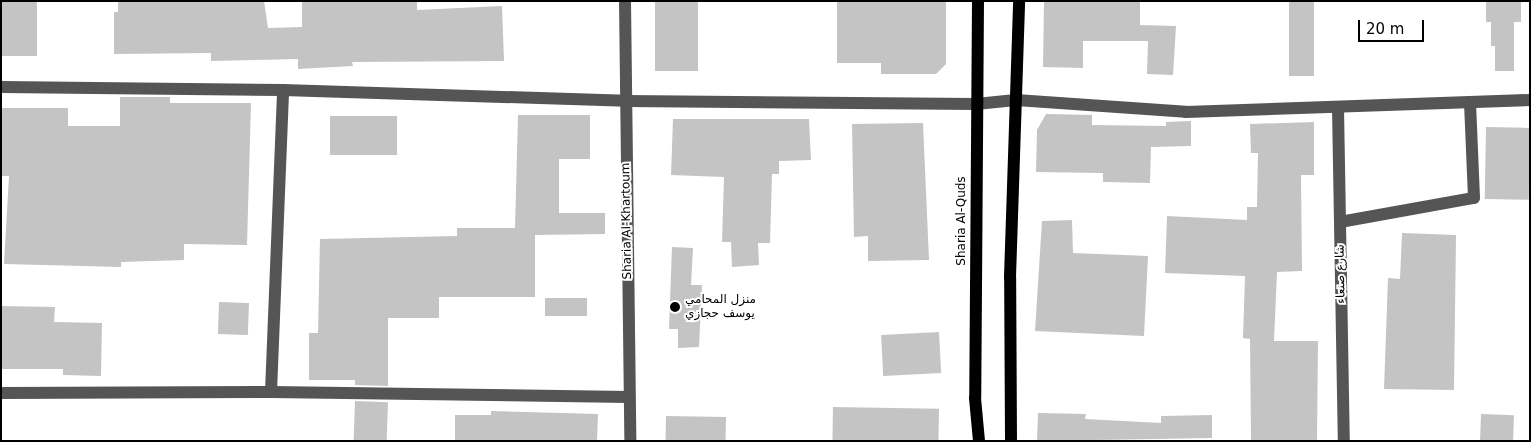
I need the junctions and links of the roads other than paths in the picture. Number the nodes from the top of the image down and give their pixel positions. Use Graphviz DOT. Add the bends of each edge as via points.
graph roads {
  1 [pos="625,1"];
  2 [pos="978,1"];
  3 [pos="1019,1"];
  4 [pos="1,87"];
  5 [pos="283,90"];
  6 [pos="1016,100"];
  7 [pos="1530,100"];
  8 [pos="626,101"];
  9 [pos="1470,102"];
  10 [pos="976,104"];
  11 [pos="1338,108"];
  12 [pos="1340,222"];
  13 [pos="271,392"];
  14 [pos="1,393"];
  15 [pos="629,397"];
  16 [pos="630,441"];
  17 [pos="979,441"];
  18 [pos="1011,441"];
  19 [pos="1344,441"];
  1 -- 8 [label="street, Sharia Al-Khartoum"];
  2 -- 10 [label="main road, Sharia Al-Quds"];
  3 -- 6 [label="main road"];
  4 -- 5 [label="street"];
  5 -- 8 [label="street"];
  5 -- 13 [label="street"];
  6 -- 10 [label="street"];
  6 -- 11 [label="street" via="1186,112"];
  6 -- 18 [label="main road" via="1010,277"];
  7 -- 9 [label="street"];
  8 -- 10 [label="street"];
  8 -- 15 [label="street, Sharia Al-Khartoum"];
  9 -- 11 [label="street"];
  9 -- 12 [label="street" via="1474,198"];
  10 -- 17 [label="main road, Sharia Al-Quds" via="975,398"];
  11 -- 12 [label="street, شارع صنعاء"];
  12 -- 19 [label="street, شارع صنعاء"];
  13 -- 14 [label="street"];
  13 -- 15 [label="street"];
  15 -- 16 [label="street, Sharia Al-Khartoum"];
}
